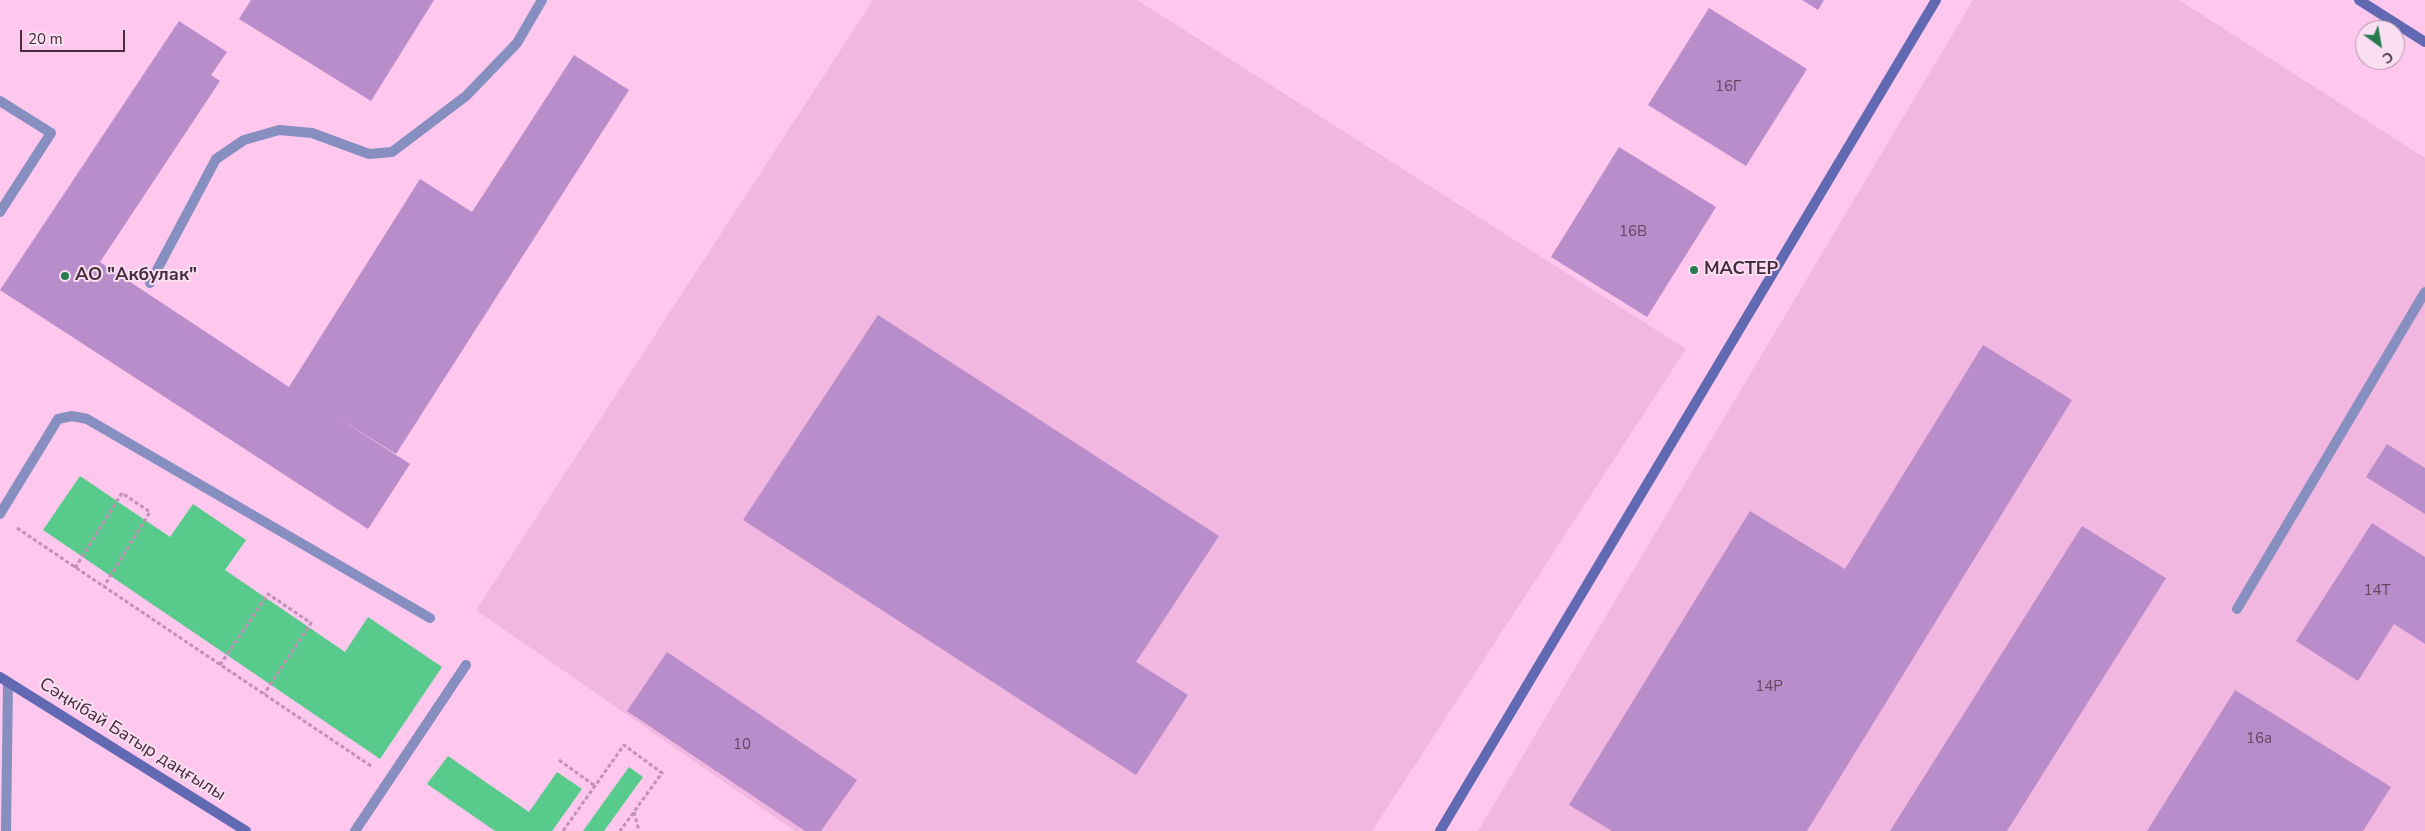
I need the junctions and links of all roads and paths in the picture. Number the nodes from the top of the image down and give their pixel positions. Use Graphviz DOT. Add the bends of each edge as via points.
graph roads {
  1 [pos="542,0"];
  2 [pos="1936,0"];
  3 [pos="2359,0"];
  4 [pos="2425,42"];
  5 [pos="0,101"];
  6 [pos="0,212"];
  7 [pos="150,283"];
  8 [pos="2425,292"];
  9 [pos="0,514"];
  10 [pos="15,527"];
  11 [pos="75,568"];
  12 [pos="104,586"];
  13 [pos="2237,609"];
  14 [pos="430,618"];
  15 [pos="466,664"];
  16 [pos="220,665"];
  17 [pos="4,680"];
  18 [pos="264,694"];
  19 [pos="559,760"];
  20 [pos="390,779"];
  21 [pos="595,786"];
  22 [pos="634,812"];
  23 [pos="6,831"];
  24 [pos="246,831"];
  25 [pos="355,831"];
  26 [pos="563,831"];
  27 [pos="620,831"];
  28 [pos="639,831"];
  29 [pos="1440,831"];
  1 -- 7 [label="lane" via="517,43 466,96 392,152 369,154 312,133 279,130 244,140 216,159"];
  2 -- 29 [label="street"];
  3 -- 4 [label="street"];
  5 -- 6 [label="lane" via="51,133"];
  8 -- 13 [label="lane"];
  9 -- 14 [label="lane" via="58,419 72,416 87,419"];
  10 -- 11 [label="path"];
  11 -- 12 [label="path"];
  11 -- 12 [label="path" via="122,493 150,512"];
  12 -- 16 [label="path"];
  15 -- 20 [label="lane"];
  16 -- 18 [label="path"];
  16 -- 18 [label="path" via="268,594 275,598 311,623"];
  17 -- 23 [label="lane"];
  17 -- 24 [label="street, Сәңкібай Батыр даңғылы"];
  18 -- 20 [label="path"];
  19 -- 21 [label="path"];
  20 -- 25 [label="lane"];
  21 -- 22 [label="path" via="624,745 662,773"];
  21 -- 26 [label="path"];
  22 -- 27 [label="path"];
  22 -- 28 [label="path"];
}
